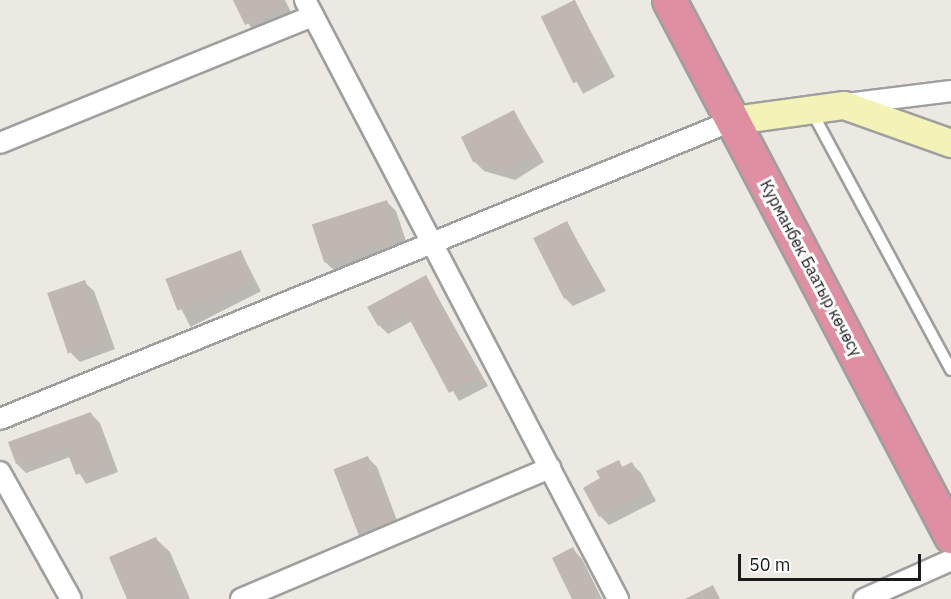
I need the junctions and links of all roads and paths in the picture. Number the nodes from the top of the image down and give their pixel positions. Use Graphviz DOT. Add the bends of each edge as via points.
graph roads {
  1 [pos="669,0"];
  2 [pos="309,8"];
  3 [pos="951,91"];
  4 [pos="844,105"];
  5 [pos="810,108"];
  6 [pos="734,120"];
  7 [pos="0,143"];
  8 [pos="951,143"];
  9 [pos="434,242"];
  10 [pos="951,370"];
  11 [pos="0,419"];
  12 [pos="550,468"];
  13 [pos="0,472"];
  14 [pos="951,536"];
  15 [pos="951,560"];
  16 [pos="70,599"];
  17 [pos="241,599"];
  18 [pos="618,599"];
  19 [pos="864,599"];
  1 -- 6 [label="highway, Курманбек Баатыр көчөсү"];
  2 -- 7 [label="street"];
  2 -- 9 [label="street"];
  3 -- 4 [label="street"];
  4 -- 5 [label="main road"];
  4 -- 8 [label="main road"];
  5 -- 6 [label="main road"];
  5 -- 10 [label="lane"];
  6 -- 9 [label="street"];
  6 -- 14 [label="highway, Курманбек Баатыр көчөсү"];
  9 -- 11 [label="street"];
  9 -- 12 [label="street"];
  12 -- 17 [label="street"];
  12 -- 18 [label="street"];
  13 -- 16 [label="street"];
  15 -- 19 [label="street"];
}
